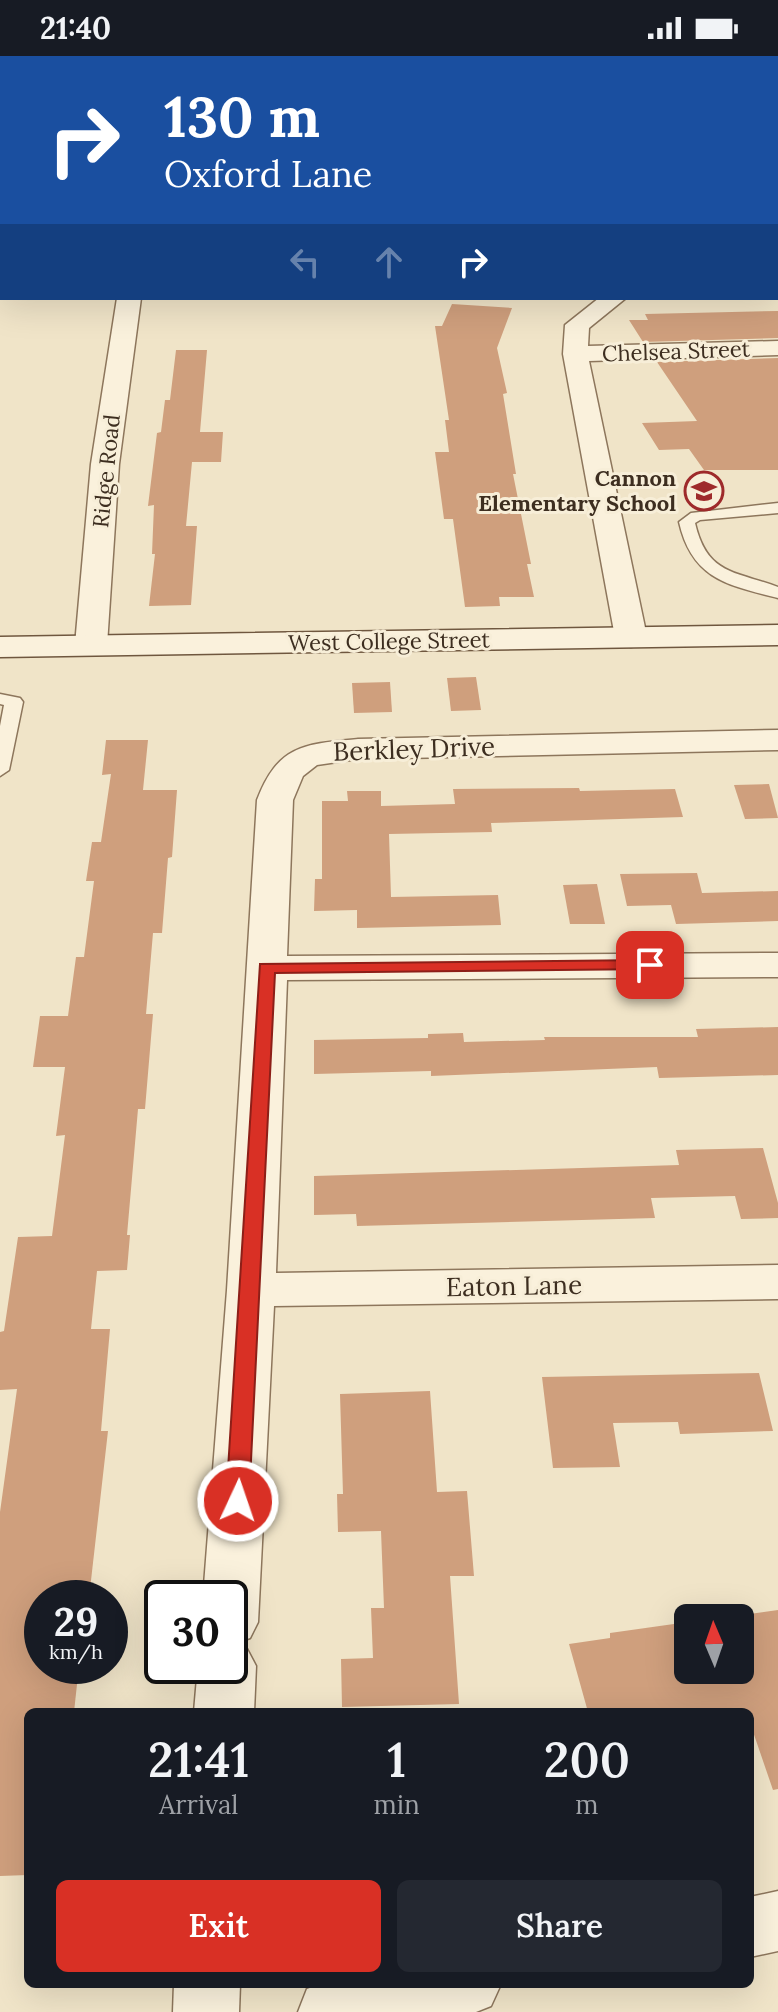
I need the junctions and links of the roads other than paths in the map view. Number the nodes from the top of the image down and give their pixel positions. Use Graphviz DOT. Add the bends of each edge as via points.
graph roads {
  1 [pos="129,300"];
  2 [pos="611,300"];
  3 [pos="778,348"];
  4 [pos="575,354"];
  5 [pos="778,508"];
  6 [pos="778,593"];
  7 [pos="778,635"];
  8 [pos="631,637"];
  9 [pos="91,645"];
  10 [pos="0,647"];
  11 [pos="0,699"];
  12 [pos="3,740"];
  13 [pos="778,740"];
  14 [pos="0,770"];
  15 [pos="778,965"];
  16 [pos="267,968"];
  17 [pos="778,1282"];
  18 [pos="251,1290"];
  19 [pos="233,1580"];
  20 [pos="226,1684"];
  21 [pos="224,1708"];
  22 [pos="778,1921"];
  23 [pos="754,1926"];
  24 [pos="207,1988"];
  25 [pos="448,1988"];
  26 [pos="206,2012"];
  27 [pos="331,2012"];
  1 -- 9 [label="street, Ridge Road" via="105,464"];
  2 -- 4 [label="street" via="577,325"];
  3 -- 4 [label="street, Chelsea Street"];
  4 -- 8 [label="street"];
  5 -- 6 [label="lane" via="696,516 687,522 690,544 704,567"];
  7 -- 8 [label="street, West College Street"];
  8 -- 9 [label="street, West College Street"];
  9 -- 10 [label="street, West College Street"];
  11 -- 12 [label="lane" via="14,702"];
  12 -- 14 [label="lane"];
  13 -- 16 [label="street, Berkley Drive" via="358,749 297,760 283,776 275,800"];
  15 -- 16 [label="street"];
  16 -- 18 [label="street, Berkley Drive"];
  17 -- 18 [label="street, Eaton Lane"];
  18 -- 19 [label="street, Berkley Drive"];
  20 -- 21 [label="street"];
  22 -- 23 [label="street"];
  24 -- 26 [label="street"];
  25 -- 27 [label="street"];
}
